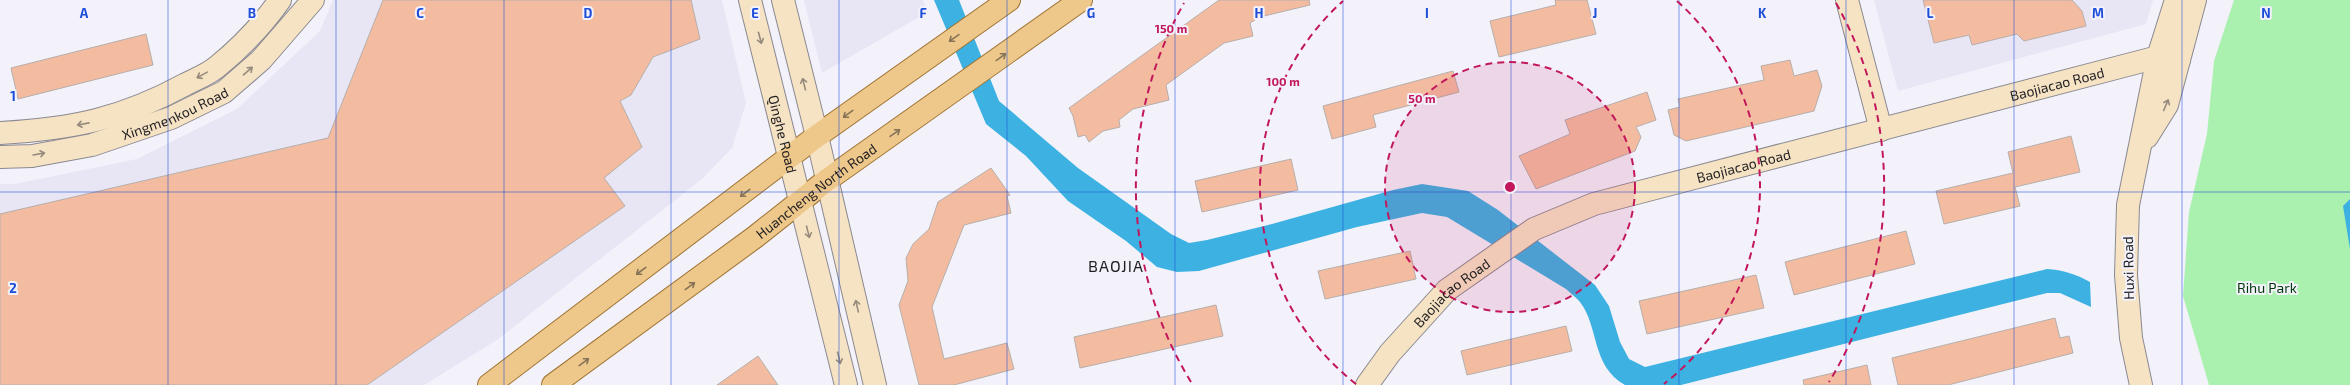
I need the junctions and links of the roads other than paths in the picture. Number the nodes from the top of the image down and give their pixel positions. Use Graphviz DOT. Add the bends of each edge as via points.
graph roads {
  1 [pos="280,0"];
  2 [pos="313,0"];
  3 [pos="750,0"];
  4 [pos="783,0"];
  5 [pos="1009,0"];
  6 [pos="1081,0"];
  7 [pos="1847,0"];
  8 [pos="2176,0"];
  9 [pos="2195,0"];
  10 [pos="2168,58"];
  11 [pos="1881,130"];
  12 [pos="0,134"];
  13 [pos="817,136"];
  14 [pos="0,157"];
  15 [pos="791,158"];
  16 [pos="827,180"];
  17 [pos="800,200"];
  18 [pos="489,385"];
  19 [pos="553,385"];
  20 [pos="846,385"];
  21 [pos="875,385"];
  22 [pos="1367,385"];
  23 [pos="2141,385"];
  1 -- 12 [label="street, Xingmenkou Road, one-way" via="268,16 217,67 155,101 98,121 61,128"];
  14 -- 2 [label="street, Xingmenkou Road, one-way" via="32,156 92,145 171,118 224,92 261,60"];
  3 -- 15 [label="street, Qinghe Road, one-way"];
  13 -- 4 [label="street, one-way"];
  5 -- 13 [label="main road, one-way"];
  16 -- 6 [label="main road, Huancheng North Road, one-way"];
  7 -- 11 [label="street"];
  8 -- 10 [label="street, Huxi Road"];
  9 -- 10 [label="street, Huxi Road"];
  10 -- 11 [label="street, Baojiacao Road"];
  10 -- 23 [label="street, Huxi Road" via="2140,150 2128,205 2126,275 2131,338"];
  11 -- 22 [label="street, Baojiacao Road" via="1594,204 1534,229 1447,290 1390,353"];
  13 -- 15 [label="main road"];
  13 -- 16 [label="street"];
  15 -- 17 [label="street, Qinghe Road"];
  15 -- 18 [label="main road, one-way"];
  16 -- 17 [label="main road, Huancheng North Road"];
  21 -- 16 [label="street, one-way"];
  19 -- 17 [label="main road, Huancheng North Road, one-way" via="755,238"];
  17 -- 20 [label="street, Qinghe Road, one-way"];
}
